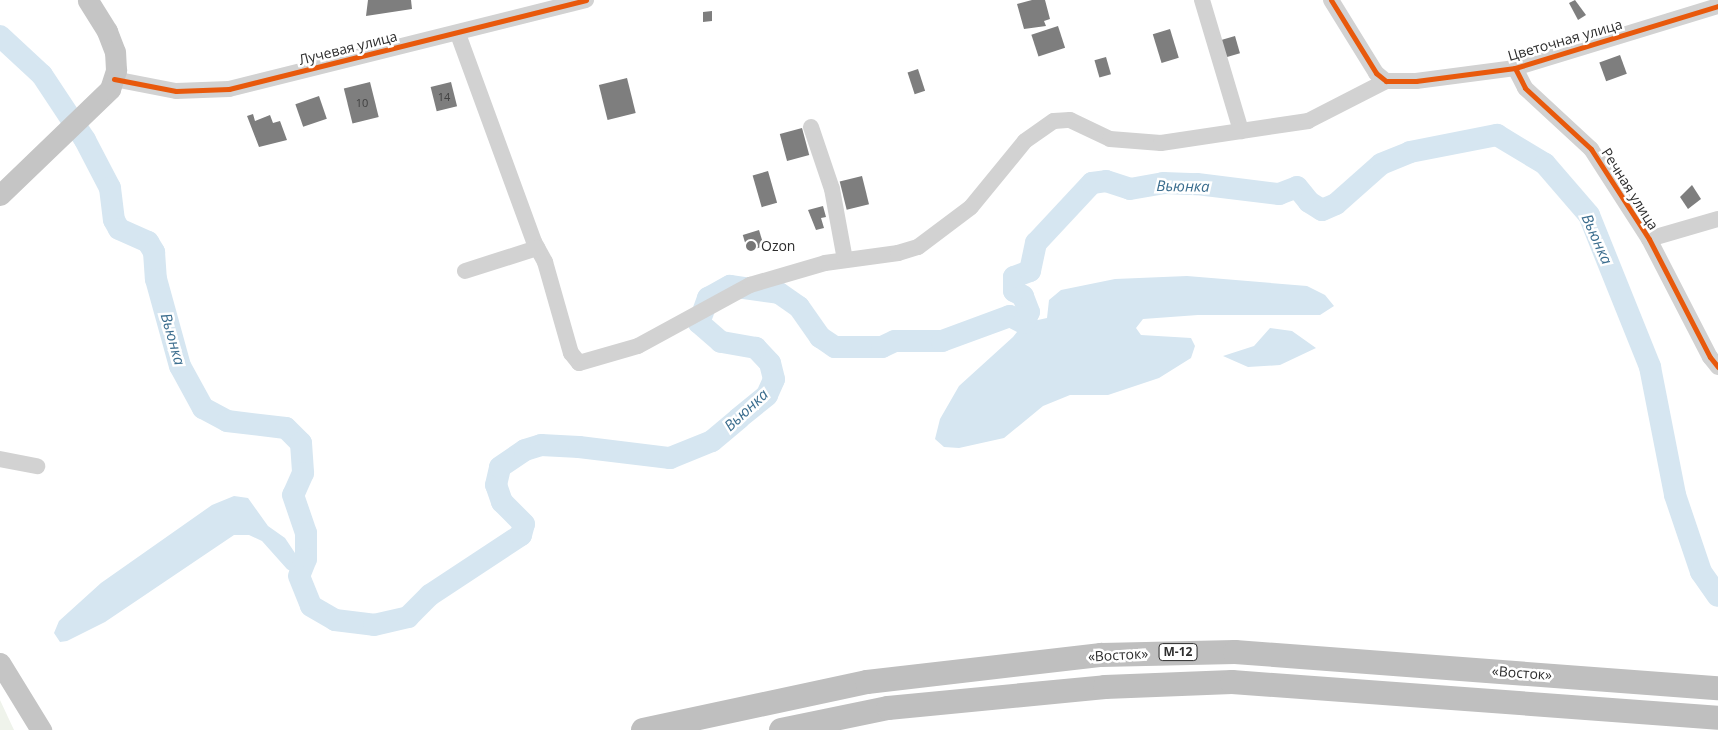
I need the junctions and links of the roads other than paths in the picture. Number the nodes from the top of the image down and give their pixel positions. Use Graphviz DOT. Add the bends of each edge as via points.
graph roads {
  1 [pos="88,0"];
  2 [pos="586,0"];
  3 [pos="1202,0"];
  4 [pos="1331,0"];
  5 [pos="1718,6"];
  6 [pos="458,34"];
  7 [pos="1515,68"];
  8 [pos="114,79"];
  9 [pos="1386,81"];
  10 [pos="811,127"];
  11 [pos="1241,131"];
  12 [pos="0,195"];
  13 [pos="1718,219"];
  14 [pos="1649,240"];
  15 [pos="537,248"];
  16 [pos="845,260"];
  17 [pos="465,271"];
  18 [pos="1718,366"];
  19 [pos="0,459"];
  20 [pos="37,466"];
  21 [pos="0,663"];
  22 [pos="1718,688"];
  23 [pos="1718,718"];
  24 [pos="41,730"];
  25 [pos="643,730"];
  26 [pos="781,730"];
  1 -- 8 [label="main road" via="112,42 116,61"];
  2 -- 6 [label="street, Лучевая улица"];
  3 -- 11 [label="street"];
  4 -- 9 [label="street" via="1376,73"];
  5 -- 7 [label="street, Цветочная улица"];
  6 -- 8 [label="street, Лучевая улица" via="361,54 229,89 176,91"];
  6 -- 15 [label="street"];
  7 -- 9 [label="street, Цветочная улица" via="1416,81"];
  7 -- 14 [label="street, Речная улица" via="1526,88 1592,149"];
  8 -- 12 [label="main road" via="102,100 36,157"];
  9 -- 11 [label="street" via="1308,121"];
  10 -- 16 [label="street" via="832,189"];
  11 -- 16 [label="street" via="1161,143 1129,143 1110,139 1070,120 1054,121 1025,141 971,206 918,247"];
  13 -- 14 [label="street"];
  14 -- 18 [label="street, Речная улица" via="1710,357"];
  15 -- 16 [label="street" via="545,262 571,353 579,363 638,346 750,285"];
  15 -- 17 [label="street"];
  19 -- 20 [label="street"];
  21 -- 24 [label="main road"];
  22 -- 25 [label="highway, «Восток» / М-12" via="1235,652 1101,655 867,682"];
  23 -- 26 [label="highway, «Восток»" via="1232,682 1105,687 888,708"];
}
